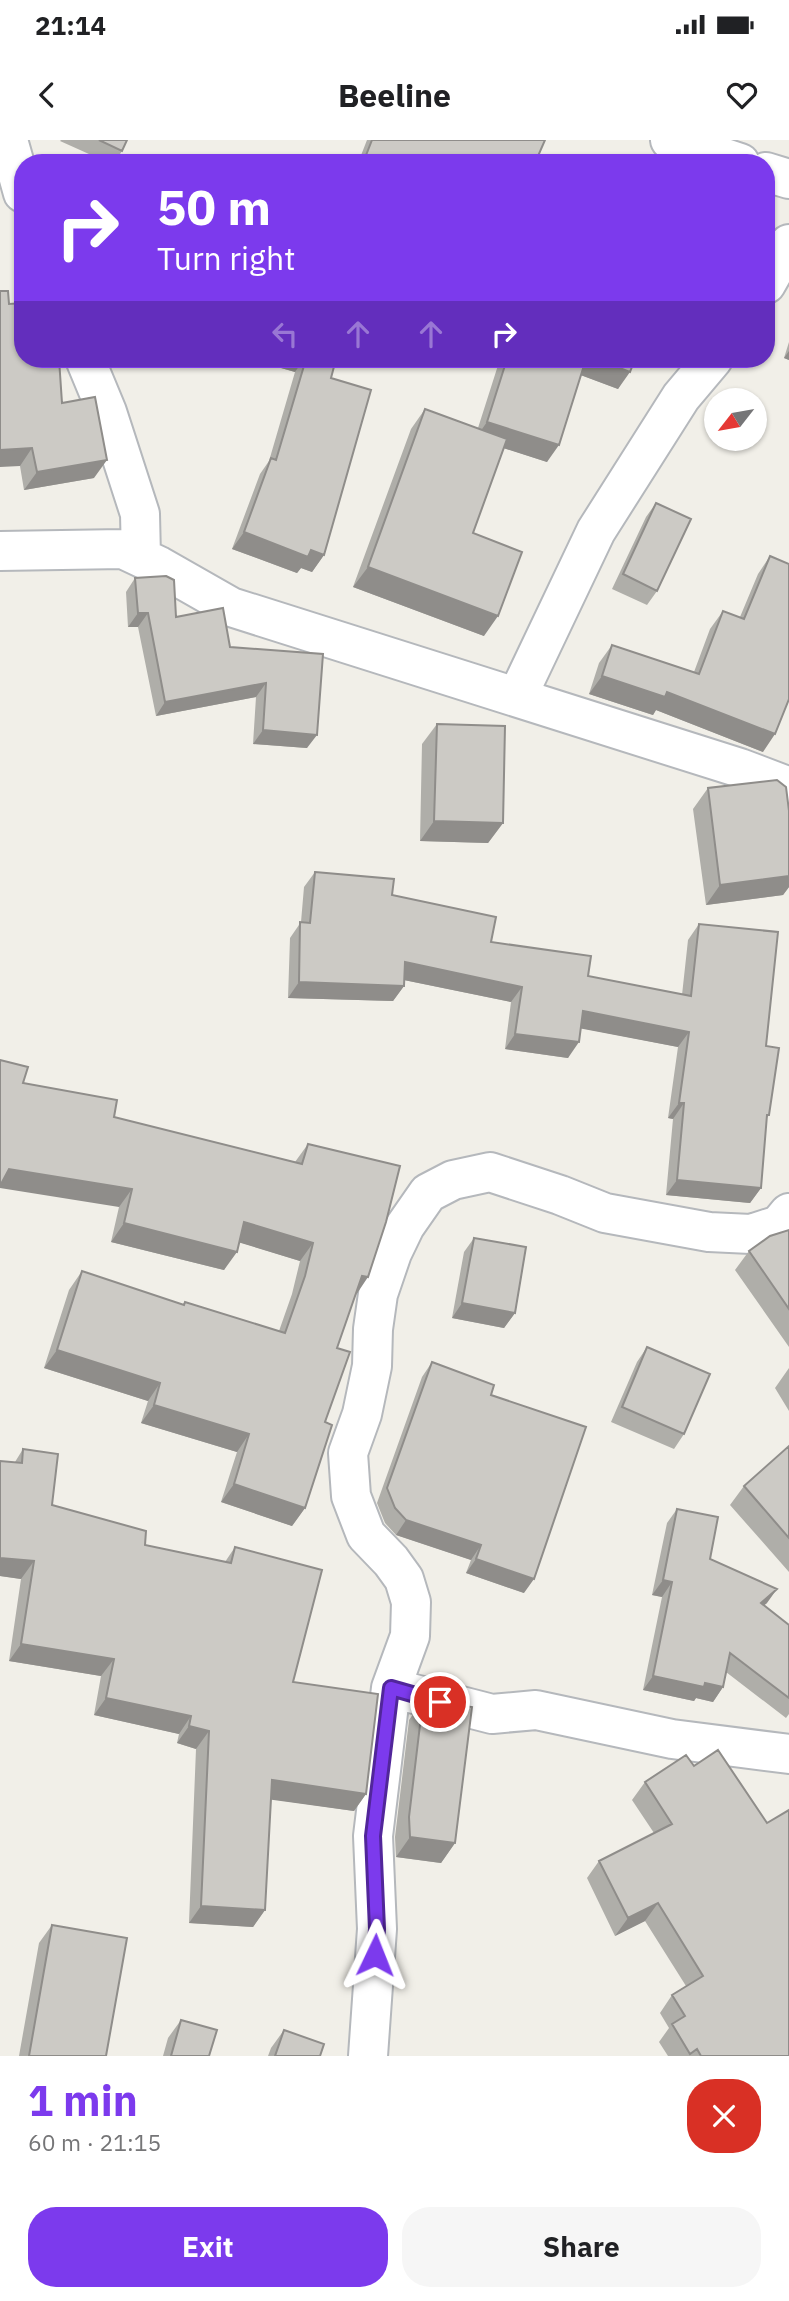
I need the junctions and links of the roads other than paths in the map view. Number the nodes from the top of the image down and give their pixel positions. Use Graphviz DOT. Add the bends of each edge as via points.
graph roads {
  1 [pos="8,140"];
  2 [pos="670,140"];
  3 [pos="713,154"];
  4 [pos="14,161"];
  5 [pos="789,244"];
  6 [pos="775,268"];
  7 [pos="89,368"];
  8 [pos="705,368"];
  9 [pos="0,551"];
  10 [pos="141,557"];
  11 [pos="517,697"];
  12 [pos="787,781"];
  13 [pos="789,1213"];
  14 [pos="391,1688"];
  15 [pos="789,1754"];
  16 [pos="368,2056"];
  1 -- 4 [label="street"];
  2 -- 3 [label="street"];
  5 -- 6 [label="street"];
  7 -- 10 [label="street" via="140,514"];
  8 -- 11 [label="street" via="681,397 596,531"];
  9 -- 10 [label="street" via="123,549"];
  10 -- 11 [label="street" via="230,607"];
  11 -- 12 [label="street"];
  13 -- 14 [label="street" via="779,1225 751,1234 709,1232 605,1213 490,1172 453,1180 428,1193 405,1226 378,1294 372,1366 348,1453 351,1496 366,1535 404,1579 411,1602 410,1636"];
  14 -- 15 [label="street" via="492,1714 536,1710 672,1739"];
  14 -- 16 [label="street" via="373,1836 377,1929"];
}
